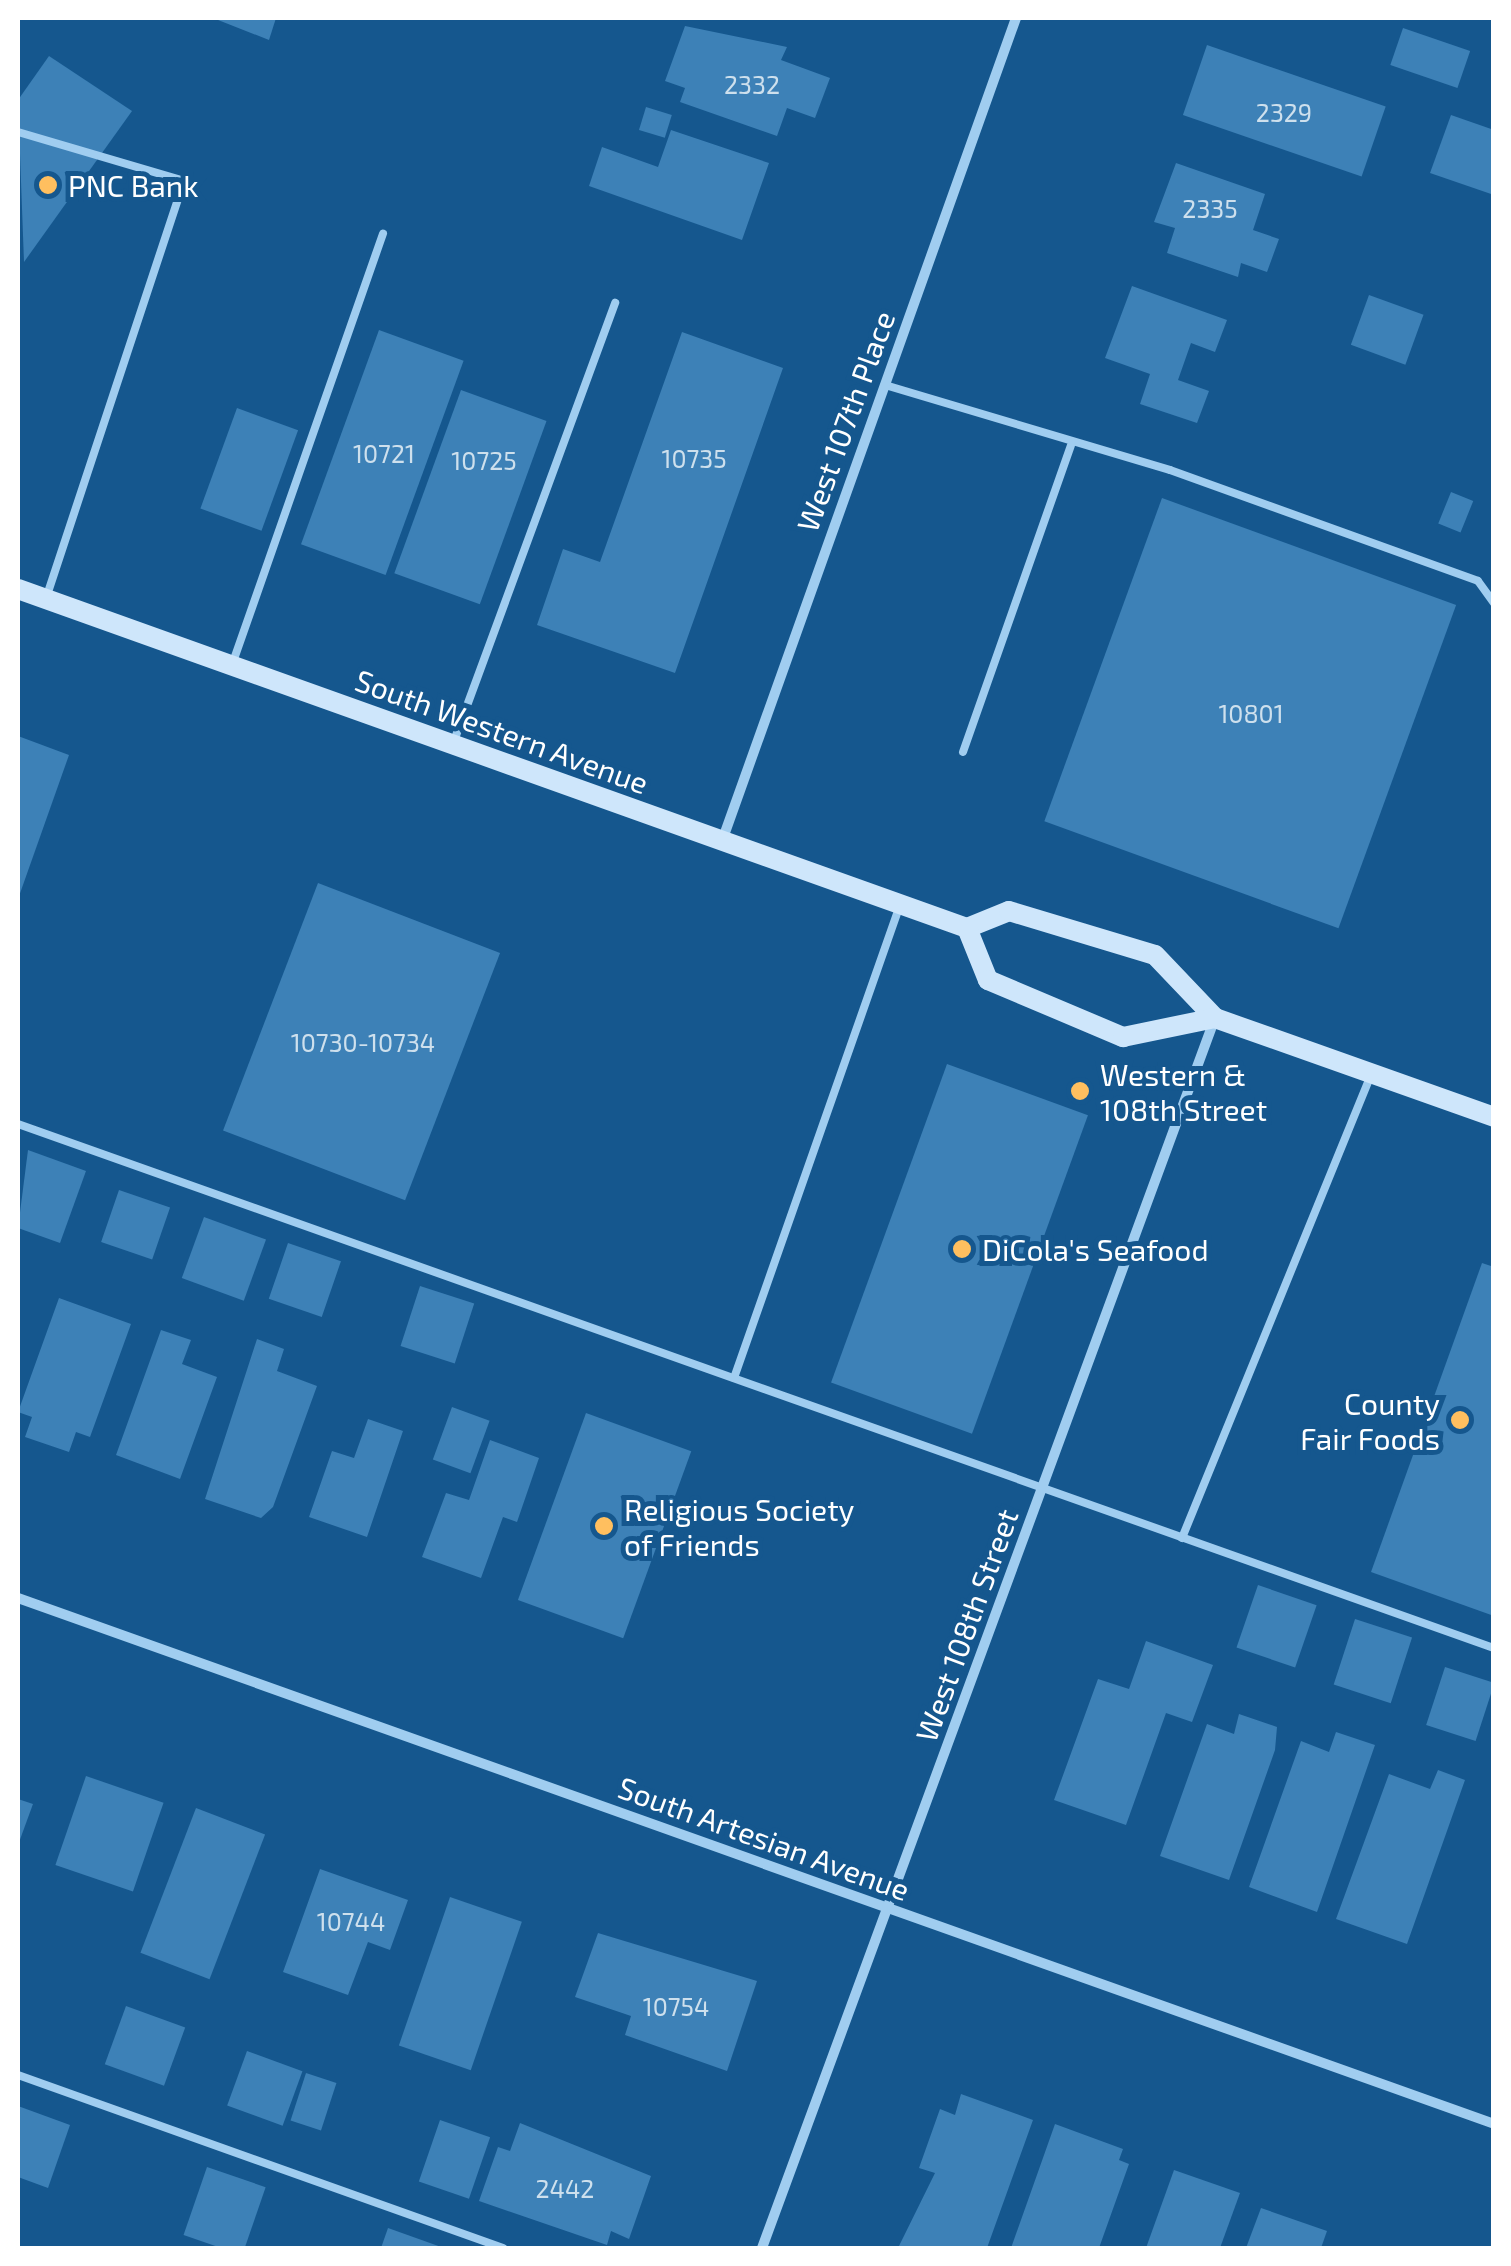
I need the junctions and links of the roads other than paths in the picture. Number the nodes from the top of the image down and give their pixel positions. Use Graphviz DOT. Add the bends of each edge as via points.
graph roads {
  1 [pos="1016,18"];
  2 [pos="18,132"];
  3 [pos="383,234"];
  4 [pos="616,303"];
  5 [pos="885,385"];
  6 [pos="1071,445"];
  7 [pos="18,589"];
  8 [pos="46,599"];
  9 [pos="1494,603"];
  10 [pos="231,666"];
  11 [pos="452,745"];
  12 [pos="962,752"];
  13 [pos="722,842"];
  14 [pos="900,905"];
  15 [pos="966,928"];
  16 [pos="1215,1018"];
  17 [pos="1371,1074"];
  18 [pos="1494,1117"];
  19 [pos="18,1124"];
  20 [pos="734,1378"];
  21 [pos="1043,1489"];
  22 [pos="1182,1538"];
  23 [pos="18,1598"];
  24 [pos="1494,1648"];
  25 [pos="887,1908"];
  26 [pos="18,2075"];
  27 [pos="1494,2124"];
  28 [pos="503,2248"];
  29 [pos="762,2248"];
  1 -- 5 [label="street, West 107th Place"];
  2 -- 8 [label="lane" via="184,181"];
  3 -- 10 [label="lane"];
  4 -- 11 [label="lane"];
  5 -- 6 [label="lane"];
  5 -- 13 [label="street, West 107th Place"];
  6 -- 9 [label="lane" via="1170,470 1478,581"];
  6 -- 12 [label="lane"];
  7 -- 8 [label="main road, South Western Avenue"];
  8 -- 10 [label="main road, South Western Avenue"];
  10 -- 11 [label="main road, South Western Avenue"];
  11 -- 13 [label="main road, South Western Avenue"];
  13 -- 14 [label="main road, South Western Avenue"];
  14 -- 15 [label="main road, South Western Avenue"];
  14 -- 20 [label="lane"];
  15 -- 16 [label="main road" via="1009,912 1155,956"];
  15 -- 16 [label="main road" via="988,980 1124,1037"];
  16 -- 17 [label="main road"];
  16 -- 21 [label="street, West 108th Street"];
  17 -- 18 [label="main road"];
  17 -- 22 [label="lane"];
  19 -- 20 [label="lane"];
  20 -- 21 [label="lane"];
  21 -- 22 [label="lane"];
  21 -- 25 [label="street, West 108th Street"];
  22 -- 24 [label="lane"];
  23 -- 25 [label="street, South Artesian Avenue"];
  25 -- 27 [label="street, South Artesian Avenue"];
  25 -- 29 [label="street, West 108th Street"];
  26 -- 28 [label="lane"];
}
